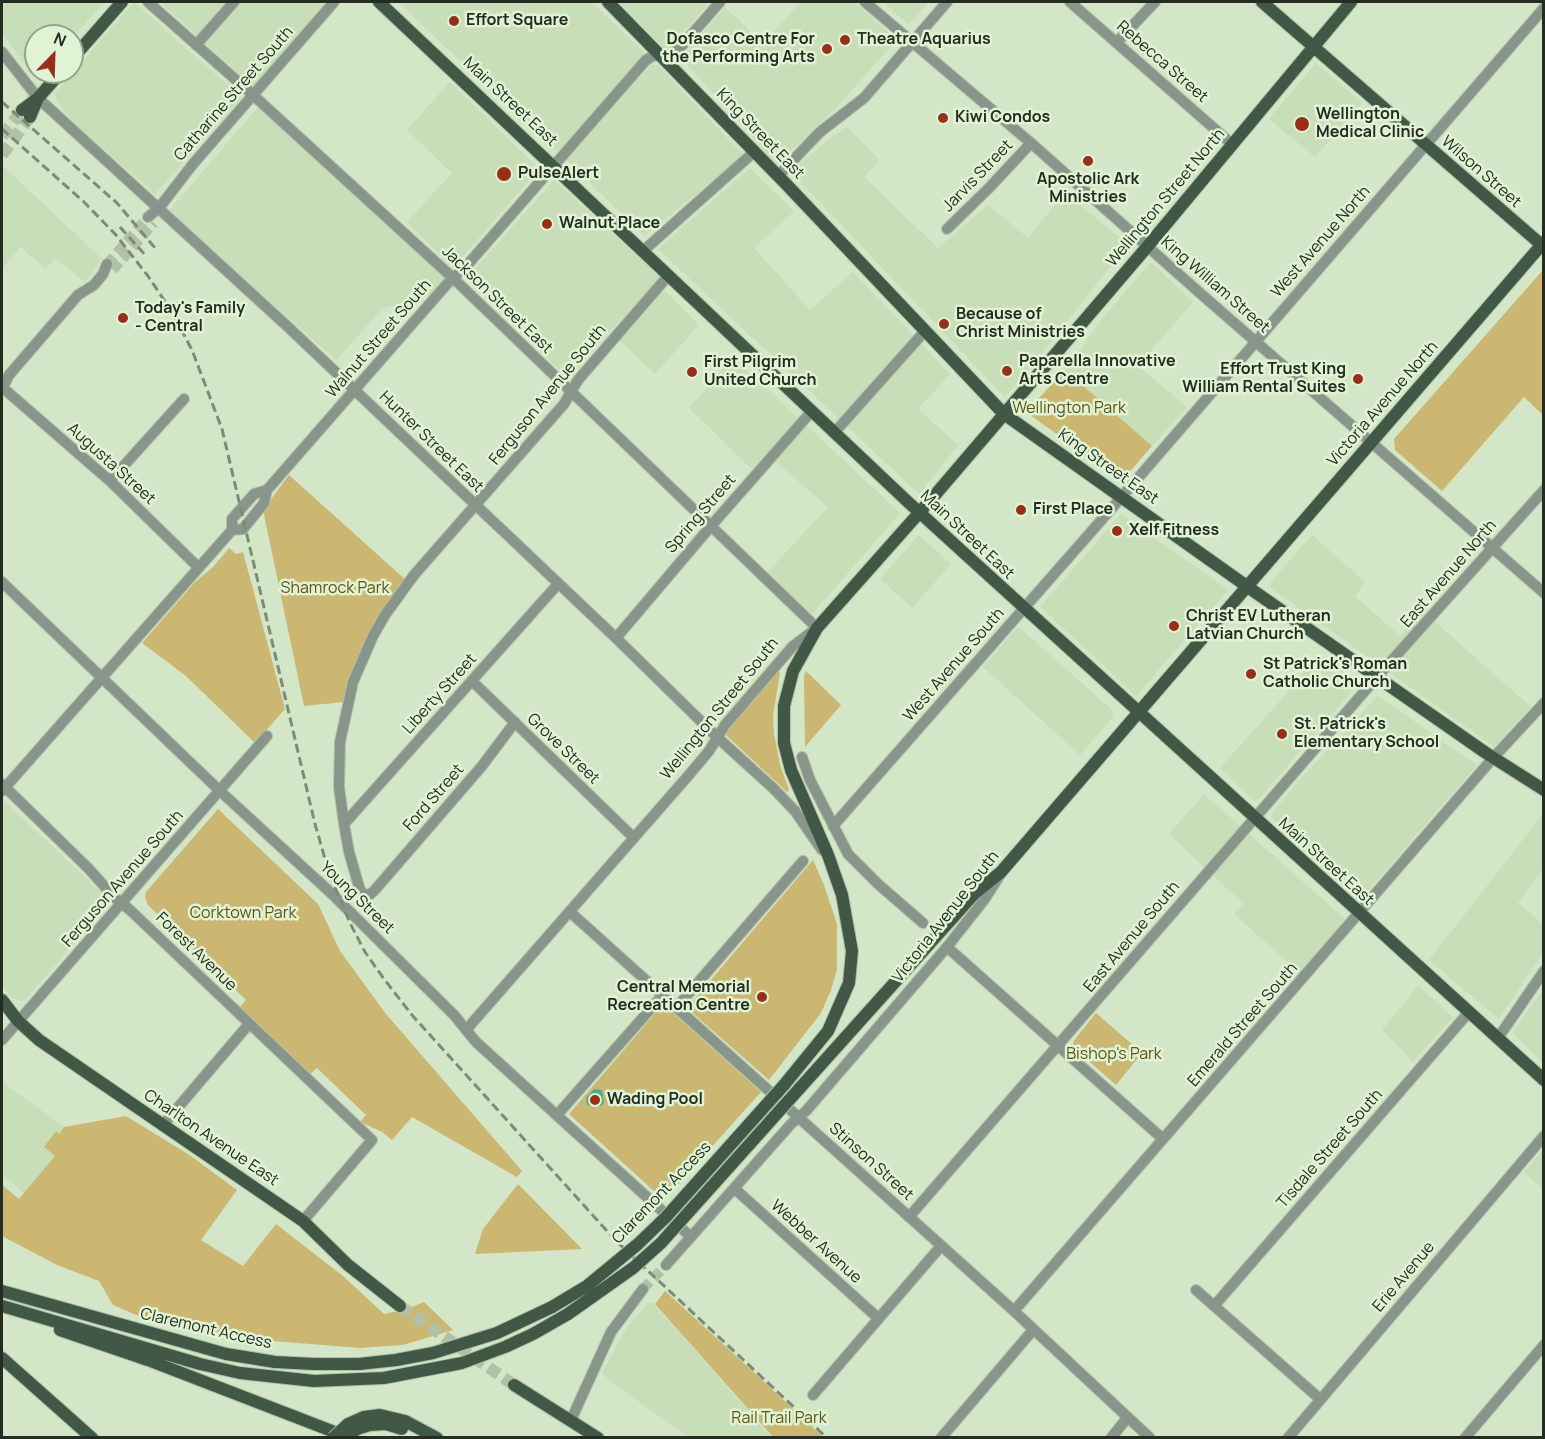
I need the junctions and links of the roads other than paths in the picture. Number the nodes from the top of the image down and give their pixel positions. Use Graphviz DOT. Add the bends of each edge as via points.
graph roads {
  1 [pos="122,2"];
  2 [pos="148,2"];
  3 [pos="234,2"];
  4 [pos="334,2"];
  5 [pos="379,2"];
  6 [pos="608,2"];
  7 [pos="720,2"];
  8 [pos="865,2"];
  9 [pos="946,2"];
  10 [pos="1070,2"];
  11 [pos="1155,2"];
  12 [pos="1262,2"];
  13 [pos="1351,2"];
  14 [pos="1544,8"];
  15 [pos="912,42"];
  16 [pos="1117,42"];
  17 [pos="84,45"];
  18 [pos="196,45"];
  19 [pos="1312,47"];
  20 [pos="2,52"];
  21 [pos="662,56"];
  22 [pos="50,84"];
  23 [pos="253,95"];
  24 [pos="38,98"];
  25 [pos="26,114"];
  26 [pos="1030,143"];
  27 [pos="1233,145"];
  28 [pos="1425,145"];
  29 [pos="754,152"];
  30 [pos="554,166"];
  31 [pos="778,176"];
  32 [pos="159,208"];
  33 [pos="151,220"];
  34 [pos="947,229"];
  35 [pos="1543,245"];
  36 [pos="1147,247"];
  37 [pos="643,251"];
  38 [pos="108,269"];
  39 [pos="668,276"];
  40 [pos="453,278"];
  41 [pos="926,331"];
  42 [pos="1256,340"];
  43 [pos="2,388"];
  44 [pos="355,390"];
  45 [pos="571,393"];
  46 [pos="184,399"];
  47 [pos="811,412"];
  48 [pos="1004,414"];
  49 [pos="834,433"];
  50 [pos="1372,443"];
  51 [pos="111,481"];
  52 [pos="1544,490"];
  53 [pos="1122,497"];
  54 [pos="475,505"];
  55 [pos="919,512"];
  56 [pos="711,526"];
  57 [pos="1492,548"];
  58 [pos="198,567"];
  59 [pos="2,582"];
  60 [pos="558,584"];
  61 [pos="1247,586"];
  62 [pos="1544,593"];
  63 [pos="1023,609"];
  64 [pos="817,628"];
  65 [pos="616,638"];
  66 [pos="101,677"];
  67 [pos="1377,677"];
  68 [pos="472,681"];
  69 [pos="1544,703"];
  70 [pos="1139,714"];
  71 [pos="515,722"];
  72 [pos="267,736"];
  73 [pos="717,737"];
  74 [pos="802,757"];
  75 [pos="1493,758"];
  76 [pos="3,788"];
  77 [pos="1544,790"];
  78 [pos="220,791"];
  79 [pos="1255,819"];
  80 [pos="344,824"];
  81 [pos="833,826"];
  82 [pos="634,838"];
  83 [pos="804,861"];
  84 [pos="831,863"];
  85 [pos="1001,872"];
  86 [pos="374,891"];
  87 [pos="122,903"];
  88 [pos="570,912"];
  89 [pos="1360,914"];
  90 [pos="923,922"];
  91 [pos="947,947"];
  92 [pos="1544,971"];
  93 [pos="663,996"];
  94 [pos="2,1000"];
  95 [pos="676,1008"];
  96 [pos="1468,1012"];
  97 [pos="18,1021"];
  98 [pos="249,1024"];
  99 [pos="466,1030"];
  100 [pos="1497,1038"];
  101 [pos="2,1040"];
  102 [pos="1058,1046"];
  103 [pos="1544,1080"];
  104 [pos="557,1115"];
  105 [pos="800,1118"];
  106 [pos="163,1125"];
  107 [pos="1544,1136"];
  108 [pos="1163,1139"];
  109 [pos="735,1189"];
  110 [pos="909,1217"];
  111 [pos="303,1221"];
  112 [pos="691,1237"];
  113 [pos="941,1246"];
  114 [pos="666,1265"];
  115 [pos="643,1289"];
  116 [pos="1196,1290"];
  117 [pos="2,1291"];
  118 [pos="3,1306"];
  119 [pos="400,1306"];
  120 [pos="1214,1306"];
  121 [pos="1014,1311"];
  122 [pos="878,1318"];
  123 [pos="1033,1330"];
  124 [pos="1544,1344"];
  125 [pos="2,1358"];
  126 [pos="514,1385"];
  127 [pos="813,1395"];
  128 [pos="1320,1399"];
  129 [pos="1128,1417"];
  130 [pos="571,1420"];
  131 [pos="403,1425"];
  132 [pos="92,1437"];
  133 [pos="333,1437"];
  134 [pos="347,1437"];
  135 [pos="421,1437"];
  136 [pos="437,1437"];
  137 [pos="598,1437"];
  138 [pos="941,1437"];
  139 [pos="1111,1437"];
  140 [pos="1150,1437"];
  141 [pos="1288,1437"];
  142 [pos="1465,1437"];
  1 -- 17 [label="main road"];
  2 -- 18 [label="street, Jackson Street East"];
  3 -- 18 [label="street"];
  4 -- 23 [label="street, Catharine Street South"];
  5 -- 30 [label="main road, Main Street East"];
  6 -- 21 [label="main road, King Street East"];
  7 -- 21 [label="street, Walnut Street South" via="678,50"];
  8 -- 15 [label="street, King William Street"];
  9 -- 15 [label="street"];
  10 -- 16 [label="street, Rebecca Street"];
  11 -- 16 [label="street"];
  12 -- 19 [label="main road, Wilson Street"];
  13 -- 19 [label="main road, Wellington Street North"];
  14 -- 28 [label="street, West Avenue North"];
  15 -- 26 [label="street, King William Street"];
  15 -- 31 [label="street" via="864,98 820,132"];
  16 -- 27 [label="street, Rebecca Street"];
  18 -- 23 [label="street, Jackson Street East"];
  19 -- 27 [label="main road, Wellington Street North"];
  19 -- 28 [label="main road, Wilson Street"];
  20 -- 24 [label="street, Hunter Street East"];
  21 -- 29 [label="main road, King Street East"];
  21 -- 30 [label="street, Walnut Street South" via="646,60"];
  22 -- 24 [label="main road"];
  23 -- 32 [label="street, Catharine Street South"];
  23 -- 40 [label="street, Jackson Street East"];
  24 -- 25 [label="main road"];
  24 -- 32 [label="street, Hunter Street East"];
  26 -- 34 [label="street, Jarvis Street"];
  26 -- 36 [label="street, King William Street"];
  27 -- 36 [label="main road, Wellington Street North"];
  28 -- 35 [label="main road, Wilson Street"];
  28 -- 42 [label="street, West Avenue North"];
  29 -- 31 [label="main road, King Street East"];
  29 -- 37 [label="street"];
  30 -- 37 [label="main road, Main Street East"];
  30 -- 40 [label="street, Walnut Street South"];
  31 -- 41 [label="main road, King Street East"];
  32 -- 33 [label="street, Catharine Street South"];
  32 -- 44 [label="street, Hunter Street East"];
  35 -- 50 [label="main road, Victoria Avenue North"];
  36 -- 42 [label="street, King William Street"];
  36 -- 48 [label="main road, Wellington Street North"];
  37 -- 39 [label="main road, Main Street East"];
  38 -- 43 [label="street" via="78,295"];
  39 -- 45 [label="street, Ferguson Avenue South"];
  39 -- 47 [label="main road, Main Street East"];
  40 -- 44 [label="street, Walnut Street South"];
  40 -- 45 [label="street, Jackson Street East"];
  41 -- 48 [label="main road, King Street East"];
  41 -- 49 [label="street"];
  42 -- 50 [label="street, King William Street"];
  42 -- 53 [label="street, West Avenue North"];
  43 -- 51 [label="street, Augusta Street"];
  44 -- 54 [label="street, Hunter Street East"];
  44 -- 58 [label="street, Walnut Street South" via="267,490 264,503 243,529 232,530"];
  45 -- 54 [label="street, Ferguson Avenue South"];
  45 -- 56 [label="street, Jackson Street East"];
  46 -- 51 [label="street"];
  47 -- 49 [label="main road, Main Street East"];
  47 -- 56 [label="street, Spring Street"];
  48 -- 53 [label="main road, King Street East"];
  48 -- 55 [label="main road, Wellington Street South"];
  49 -- 55 [label="main road, Main Street East"];
  50 -- 57 [label="street, King William Street"];
  50 -- 61 [label="main road, Victoria Avenue North"];
  51 -- 58 [label="street, Augusta Street"];
  52 -- 57 [label="street, East Avenue North"];
  53 -- 61 [label="main road, King Street East"];
  53 -- 63 [label="street, West Avenue South"];
  54 -- 60 [label="street, Hunter Street East"];
  54 -- 80 [label="street, Ferguson Avenue South" via="414,574 385,615 353,682 340,742 339,787"];
  55 -- 63 [label="main road, Main Street East"];
  55 -- 64 [label="main road, Wellington Street South"];
  56 -- 64 [label="street, Jackson Street East"];
  56 -- 65 [label="street, Spring Street"];
  57 -- 62 [label="street, King William Street"];
  57 -- 67 [label="street, East Avenue North"];
  58 -- 66 [label="street, Walnut Street South"];
  59 -- 66 [label="street, Young Street"];
  60 -- 65 [label="street, Hunter Street East"];
  60 -- 68 [label="street, Liberty Street"];
  61 -- 67 [label="main road, King Street East"];
  61 -- 70 [label="main road, Victoria Avenue South"];
  63 -- 70 [label="main road, Main Street East"];
  63 -- 81 [label="street, West Avenue South"];
  64 -- 73 [label="street, Wellington Street South" via="793,646"];
  64 -- 84 [label="main road, Claremont Access" via="787,690 784,743 791,770"];
  65 -- 73 [label="street, Hunter Street East"];
  66 -- 76 [label="street, Walnut Street South"];
  66 -- 78 [label="street, Young Street"];
  67 -- 75 [label="main road, King Street East"];
  67 -- 79 [label="street, East Avenue South"];
  68 -- 71 [label="street, Grove Street"];
  68 -- 80 [label="street, Liberty Street"];
  69 -- 75 [label="street, Emerald Street South"];
  70 -- 79 [label="main road, Main Street East"];
  70 -- 85 [label="main road, Victoria Avenue South"];
  71 -- 82 [label="street, Grove Street"];
  71 -- 86 [label="street, Ford Street"];
  72 -- 78 [label="street, Ferguson Avenue South"];
  73 -- 82 [label="street, Wellington Street South" via="707,754"];
  73 -- 84 [label="street, Hunter Street East" via="795,811"];
  74 -- 81 [label="street"];
  75 -- 77 [label="main road, King Street East"];
  75 -- 89 [label="street, Emerald Street South"];
  76 -- 87 [label="street, Forest Avenue"];
  78 -- 87 [label="street, Ferguson Avenue South"];
  78 -- 99 [label="street, Young Street" via="375,936"];
  79 -- 89 [label="main road, Main Street East"];
  79 -- 102 [label="street, East Avenue South"];
  80 -- 86 [label="street, Ferguson Avenue South" via="360,890 369,895"];
  81 -- 90 [label="street" via="848,854 861,868"];
  82 -- 88 [label="street, Wellington Street South"];
  83 -- 95 [label="street"];
  84 -- 117 [label="main road, Claremont Access, bridge" via="842,895 852,951 849,983 828,1031 666,1217 587,1286 552,1307 497,1333 433,1353 359,1364 314,1365 226,1354"];
  85 -- 91 [label="street, Victoria Avenue South"];
  85 -- 118 [label="main road, Claremont Access, bridge" via="975,893 661,1243 568,1314 505,1347 462,1363 384,1378 314,1381 240,1373"];
  87 -- 97 [label="street, Ferguson Avenue South"];
  87 -- 98 [label="street, Forest Avenue"];
  88 -- 93 [label="street, Stinson Street"];
  88 -- 99 [label="street, Wellington Street South"];
  89 -- 96 [label="main road, Main Street East"];
  89 -- 108 [label="street, Emerald Street South"];
  91 -- 102 [label="street"];
  91 -- 105 [label="street, Victoria Avenue South"];
  92 -- 100 [label="street"];
  93 -- 95 [label="street, Stinson Street"];
  93 -- 104 [label="street"];
  94 -- 97 [label="main road, Charlton Avenue East"];
  95 -- 105 [label="street, Stinson Street"];
  96 -- 100 [label="main road, Main Street East"];
  96 -- 120 [label="street, Tisdale Street South"];
  97 -- 101 [label="street, Ferguson Avenue South"];
  97 -- 106 [label="main road, Charlton Avenue East" via="63,1058"];
  98 -- 106 [label="street"];
  98 -- 111 [label="street, Forest Avenue" via="372,1140"];
  99 -- 104 [label="street, Young Street"];
  100 -- 103 [label="main road, Main Street East"];
  102 -- 108 [label="street"];
  102 -- 110 [label="street, East Avenue South"];
  104 -- 112 [label="street, Young Street"];
  105 -- 109 [label="street, Victoria Avenue South"];
  105 -- 110 [label="street, Stinson Street"];
  106 -- 111 [label="main road, Charlton Avenue East"];
  107 -- 128 [label="street, Erie Avenue"];
  108 -- 121 [label="street, Emerald Street South"];
  109 -- 112 [label="street, Victoria Avenue South"];
  109 -- 122 [label="street, Webber Avenue"];
  110 -- 113 [label="street, Stinson Street"];
  111 -- 119 [label="main road, Charlton Avenue East" via="348,1265"];
  112 -- 114 [label="street, Victoria Avenue South"];
  113 -- 121 [label="street, Stinson Street"];
  113 -- 122 [label="street"];
  115 -- 130 [label="street" via="611,1332"];
  116 -- 120 [label="street"];
  118 -- 134 [label="main road"];
  120 -- 128 [label="street"];
  121 -- 123 [label="street, Stinson Street"];
  122 -- 127 [label="street"];
  123 -- 129 [label="street, Stinson Street"];
  123 -- 138 [label="street"];
  124 -- 142 [label="street"];
  125 -- 132 [label="main road"];
  126 -- 130 [label="main road"];
  128 -- 141 [label="street, Erie Avenue"];
  129 -- 139 [label="street"];
  129 -- 140 [label="street, Stinson Street"];
  130 -- 137 [label="main road"];
  131 -- 133 [label="main road, bridge" via="380,1415 364,1417"];
  131 -- 134 [label="main road, bridge" via="370,1425"];
  131 -- 135 [label="main road"];
  131 -- 136 [label="main road"];
}
